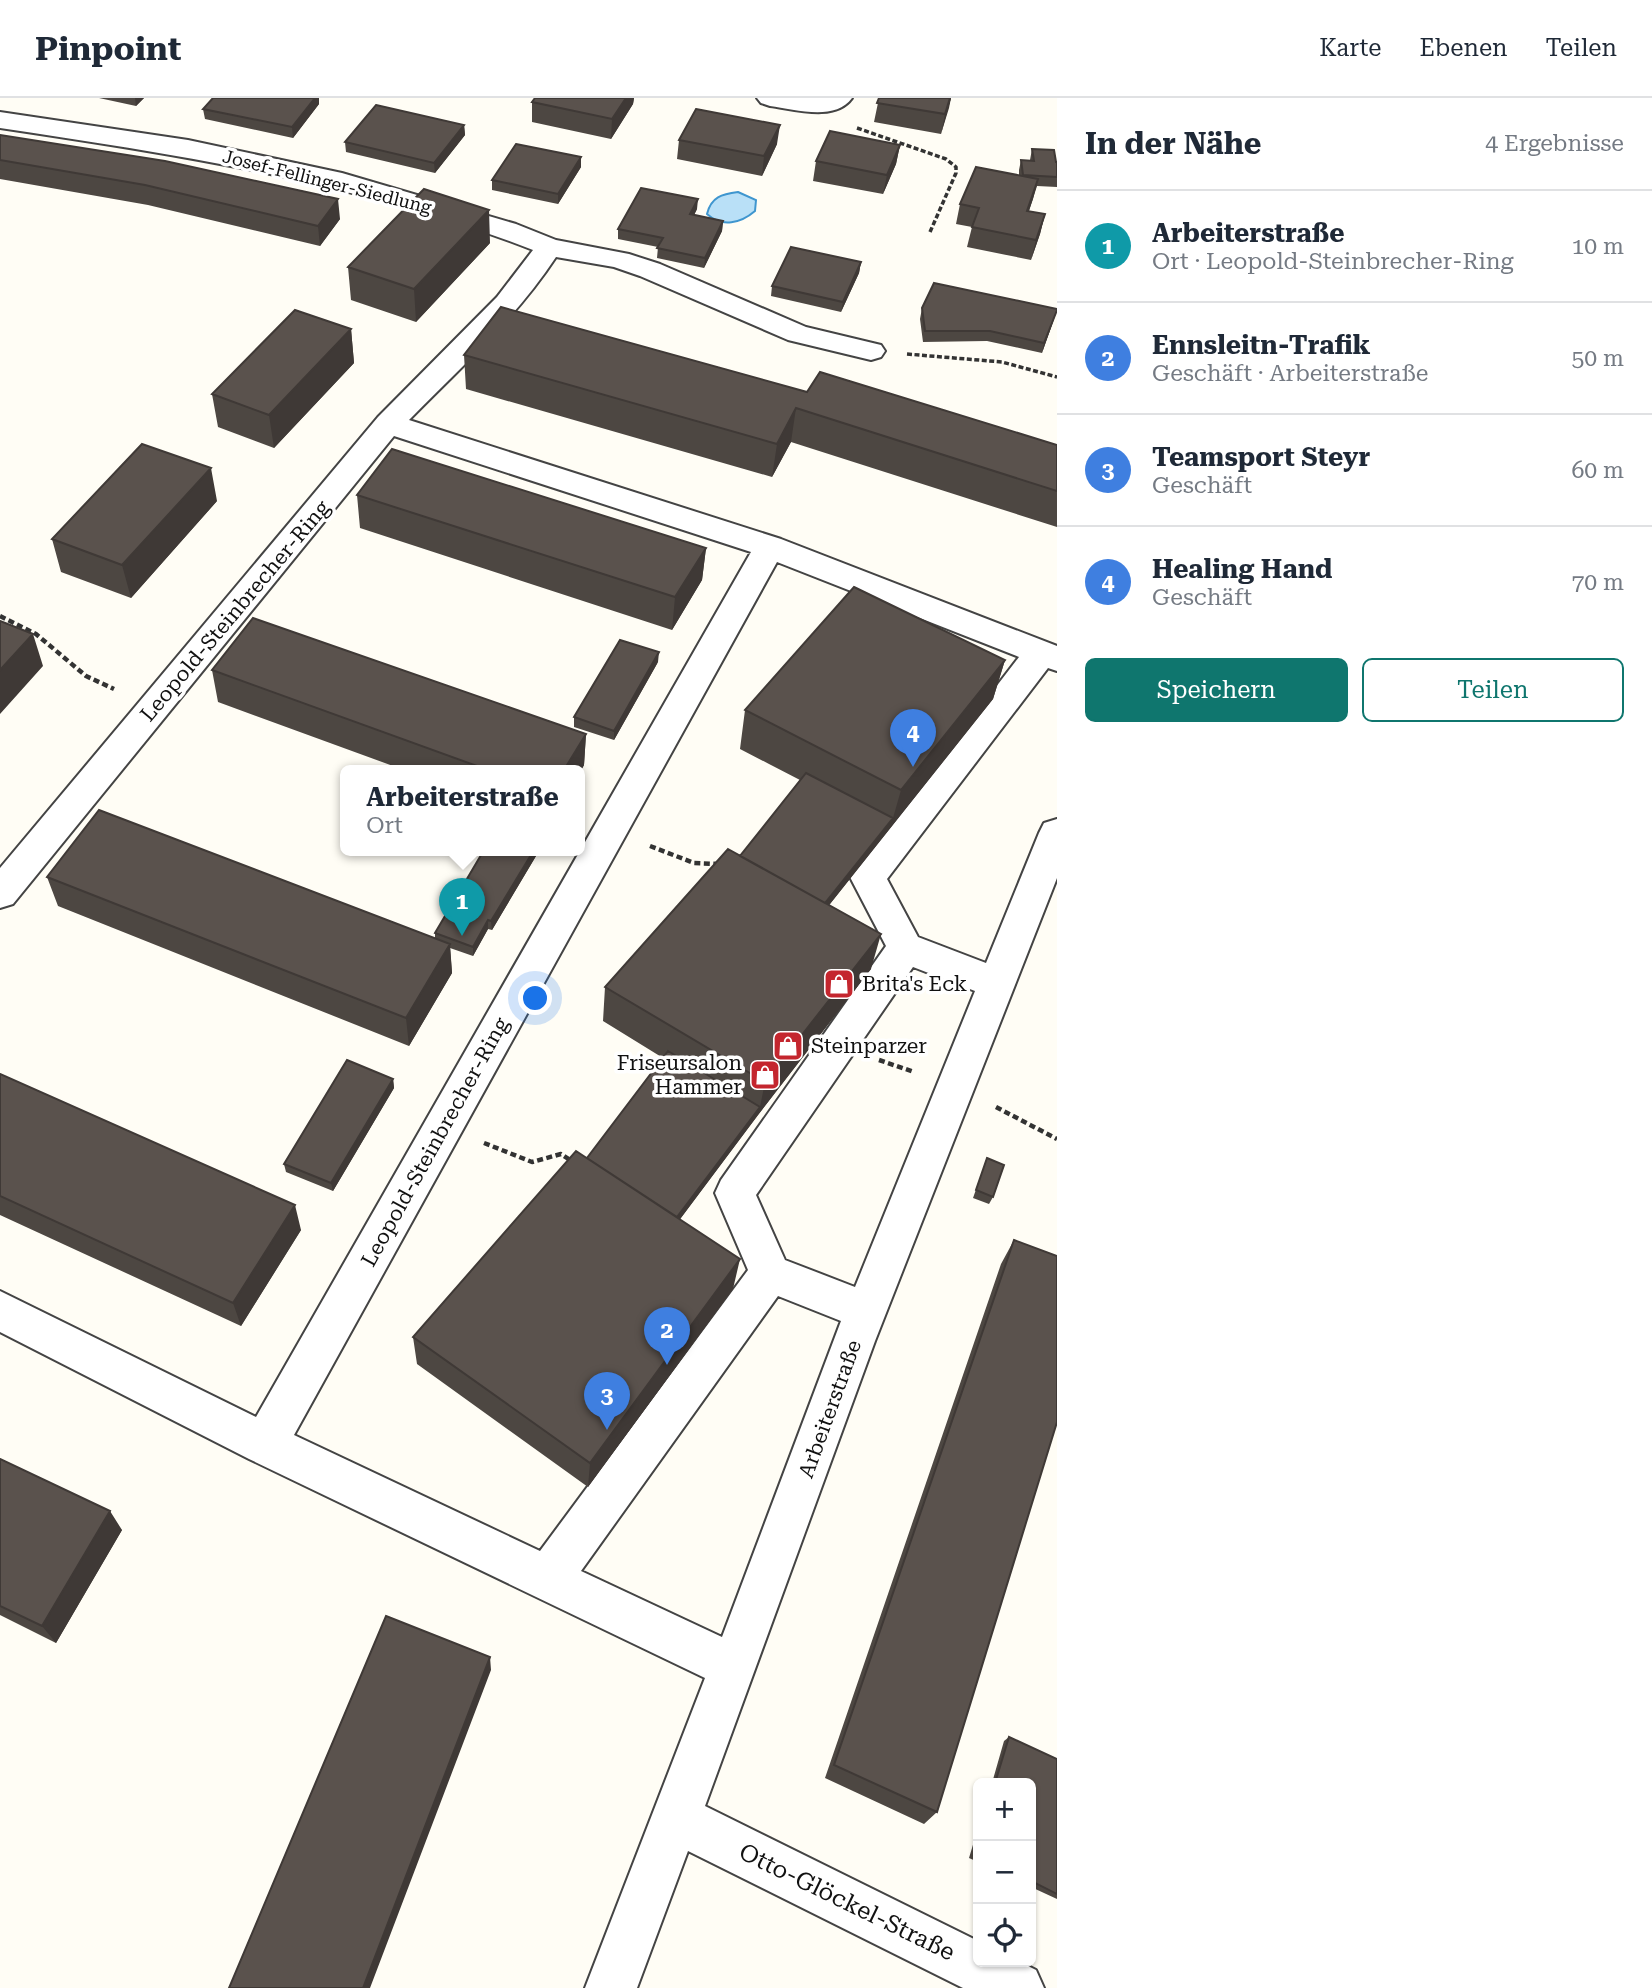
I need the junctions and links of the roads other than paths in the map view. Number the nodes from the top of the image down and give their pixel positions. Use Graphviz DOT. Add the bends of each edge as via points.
graph roads {
  1 [pos="31,98"];
  2 [pos="770,98"];
  3 [pos="832,102"];
  4 [pos="7,121"];
  5 [pos="549,247"];
  6 [pos="871,351"];
  7 [pos="388,424"];
  8 [pos="770,547"];
  9 [pos="1049,656"];
  10 [pos="1057,833"];
  11 [pos="0,894"];
  12 [pos="905,948"];
  13 [pos="996,984"];
  14 [pos="770,1273"];
  15 [pos="0,1311"];
  16 [pos="866,1311"];
  17 [pos="265,1444"];
  18 [pos="548,1578"];
  19 [pos="733,1667"];
  20 [pos="676,1818"];
  21 [pos="611,1988"];
  22 [pos="1017,1988"];
  1 -- 4 [label="street, Josef-Fellinger-Siedlung"];
  2 -- 3 [label="street"];
  4 -- 5 [label="street, Josef-Fellinger-Siedlung" via="188,148 333,179"];
  5 -- 6 [label="street, Josef-Fellinger-Siedlung" via="650,270 798,334"];
  5 -- 7 [label="street, Leopold-Steinbrecher-Ring" via="508,303"];
  7 -- 8 [label="street"];
  7 -- 11 [label="street, Leopold-Steinbrecher-Ring"];
  8 -- 9 [label="street"];
  8 -- 17 [label="street, Leopold-Steinbrecher-Ring"];
  9 -- 12 [label="street" via="868,877"];
  10 -- 13 [label="street, Arbeiterstraße"];
  12 -- 13 [label="street"];
  12 -- 14 [label="street" via="735,1193"];
  13 -- 16 [label="street, Arbeiterstraße"];
  14 -- 16 [label="street"];
  14 -- 18 [label="street"];
  15 -- 17 [label="street"];
  16 -- 19 [label="street, Arbeiterstraße"];
  17 -- 18 [label="street"];
  18 -- 19 [label="street"];
  19 -- 20 [label="street, Arbeiterstraße"];
  20 -- 21 [label="street, Arbeiterstraße"];
  20 -- 22 [label="street, Otto-Glöckel-Straße"];
}
